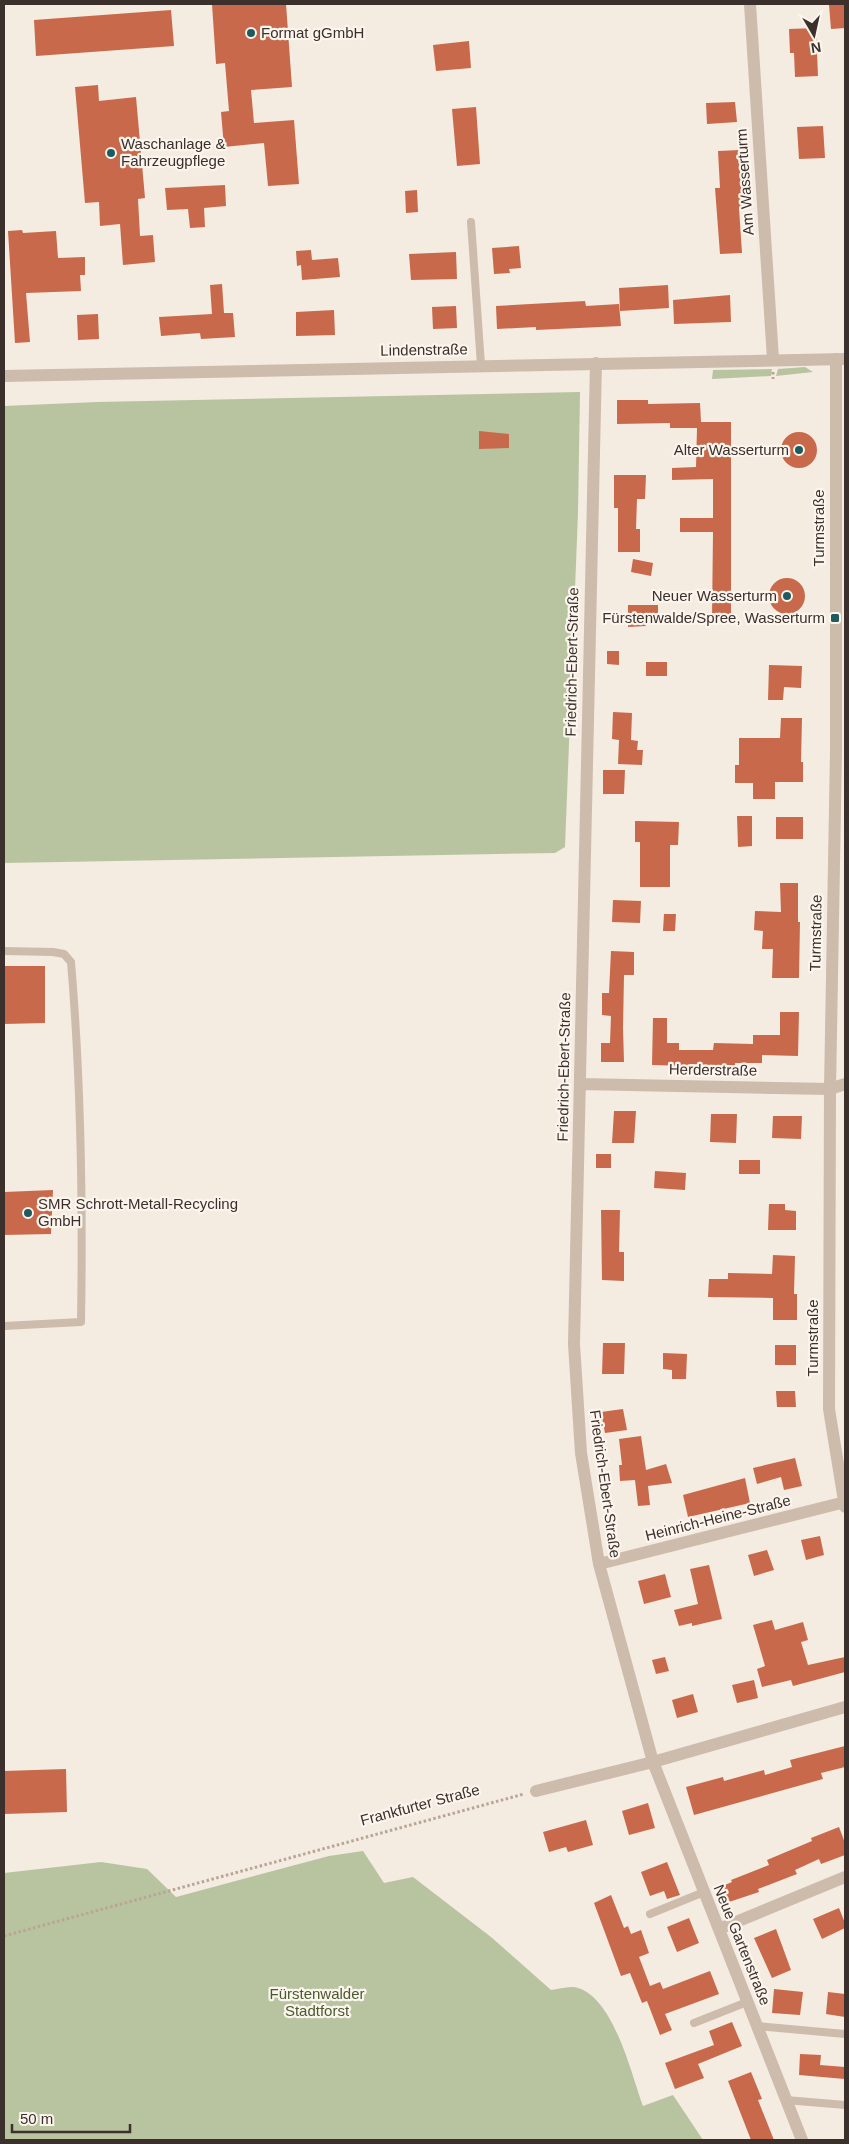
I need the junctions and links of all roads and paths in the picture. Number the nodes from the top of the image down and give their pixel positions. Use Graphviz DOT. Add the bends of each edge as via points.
graph roads {
  1 [pos="750,4"];
  2 [pos="471,222"];
  3 [pos="773,359"];
  4 [pos="841,359"];
  5 [pos="596,363"];
  6 [pos="481,365"];
  7 [pos="4,376"];
  8 [pos="841,750"];
  9 [pos="4,951"];
  10 [pos="580,1084"];
  11 [pos="845,1084"];
  12 [pos="830,1089"];
  13 [pos="4,1326"];
  14 [pos="845,1504"];
  15 [pos="599,1564"];
  16 [pos="845,1707"];
  17 [pos="653,1762"];
  18 [pos="536,1791"];
  19 [pos="845,1877"];
  20 [pos="704,1892"];
  21 [pos="650,1914"];
  22 [pos="719,1929"];
  23 [pos="4,1936"];
  24 [pos="747,2002"];
  25 [pos="694,2023"];
  26 [pos="757,2026"];
  27 [pos="845,2034"];
  28 [pos="786,2100"];
  29 [pos="845,2105"];
  30 [pos="802,2140"];
  1 -- 3 [label="street, Am Wasserturm"];
  2 -- 6 [label="lane"];
  3 -- 4 [label="street, Lindenstraße"];
  3 -- 5 [label="street, Lindenstraße"];
  4 -- 8 [label="street, Turmstraße"];
  5 -- 6 [label="street, Lindenstraße"];
  5 -- 10 [label="street, Friedrich-Ebert-Straße"];
  6 -- 7 [label="street, Lindenstraße"];
  8 -- 12 [label="street, Turmstraße"];
  9 -- 13 [label="lane" via="54,952 64,954 71,962 76,1012 82,1252 81,1322"];
  10 -- 12 [label="street, Herderstraße"];
  10 -- 15 [label="street, Friedrich-Ebert-Straße" via="574,1344 581,1453"];
  11 -- 12 [label="street, Herderstraße"];
  12 -- 14 [label="street, Turmstraße" via="829,1409"];
  14 -- 15 [label="street, Heinrich-Heine-Straße"];
  15 -- 17 [label="street, Friedrich-Ebert-Straße"];
  16 -- 17 [label="street"];
  17 -- 18 [label="street"];
  17 -- 20 [label="street, Neue Gartenstraße"];
  18 -- 23 [label="path, Frankfurter Straße"];
  19 -- 22 [label="street"];
  20 -- 21 [label="lane"];
  20 -- 22 [label="street, Neue Gartenstraße"];
  22 -- 24 [label="street, Neue Gartenstraße"];
  24 -- 25 [label="lane"];
  24 -- 26 [label="street, Neue Gartenstraße"];
  26 -- 27 [label="lane"];
  26 -- 28 [label="street, Neue Gartenstraße"];
  28 -- 29 [label="lane"];
  28 -- 30 [label="street, Neue Gartenstraße"];
}
